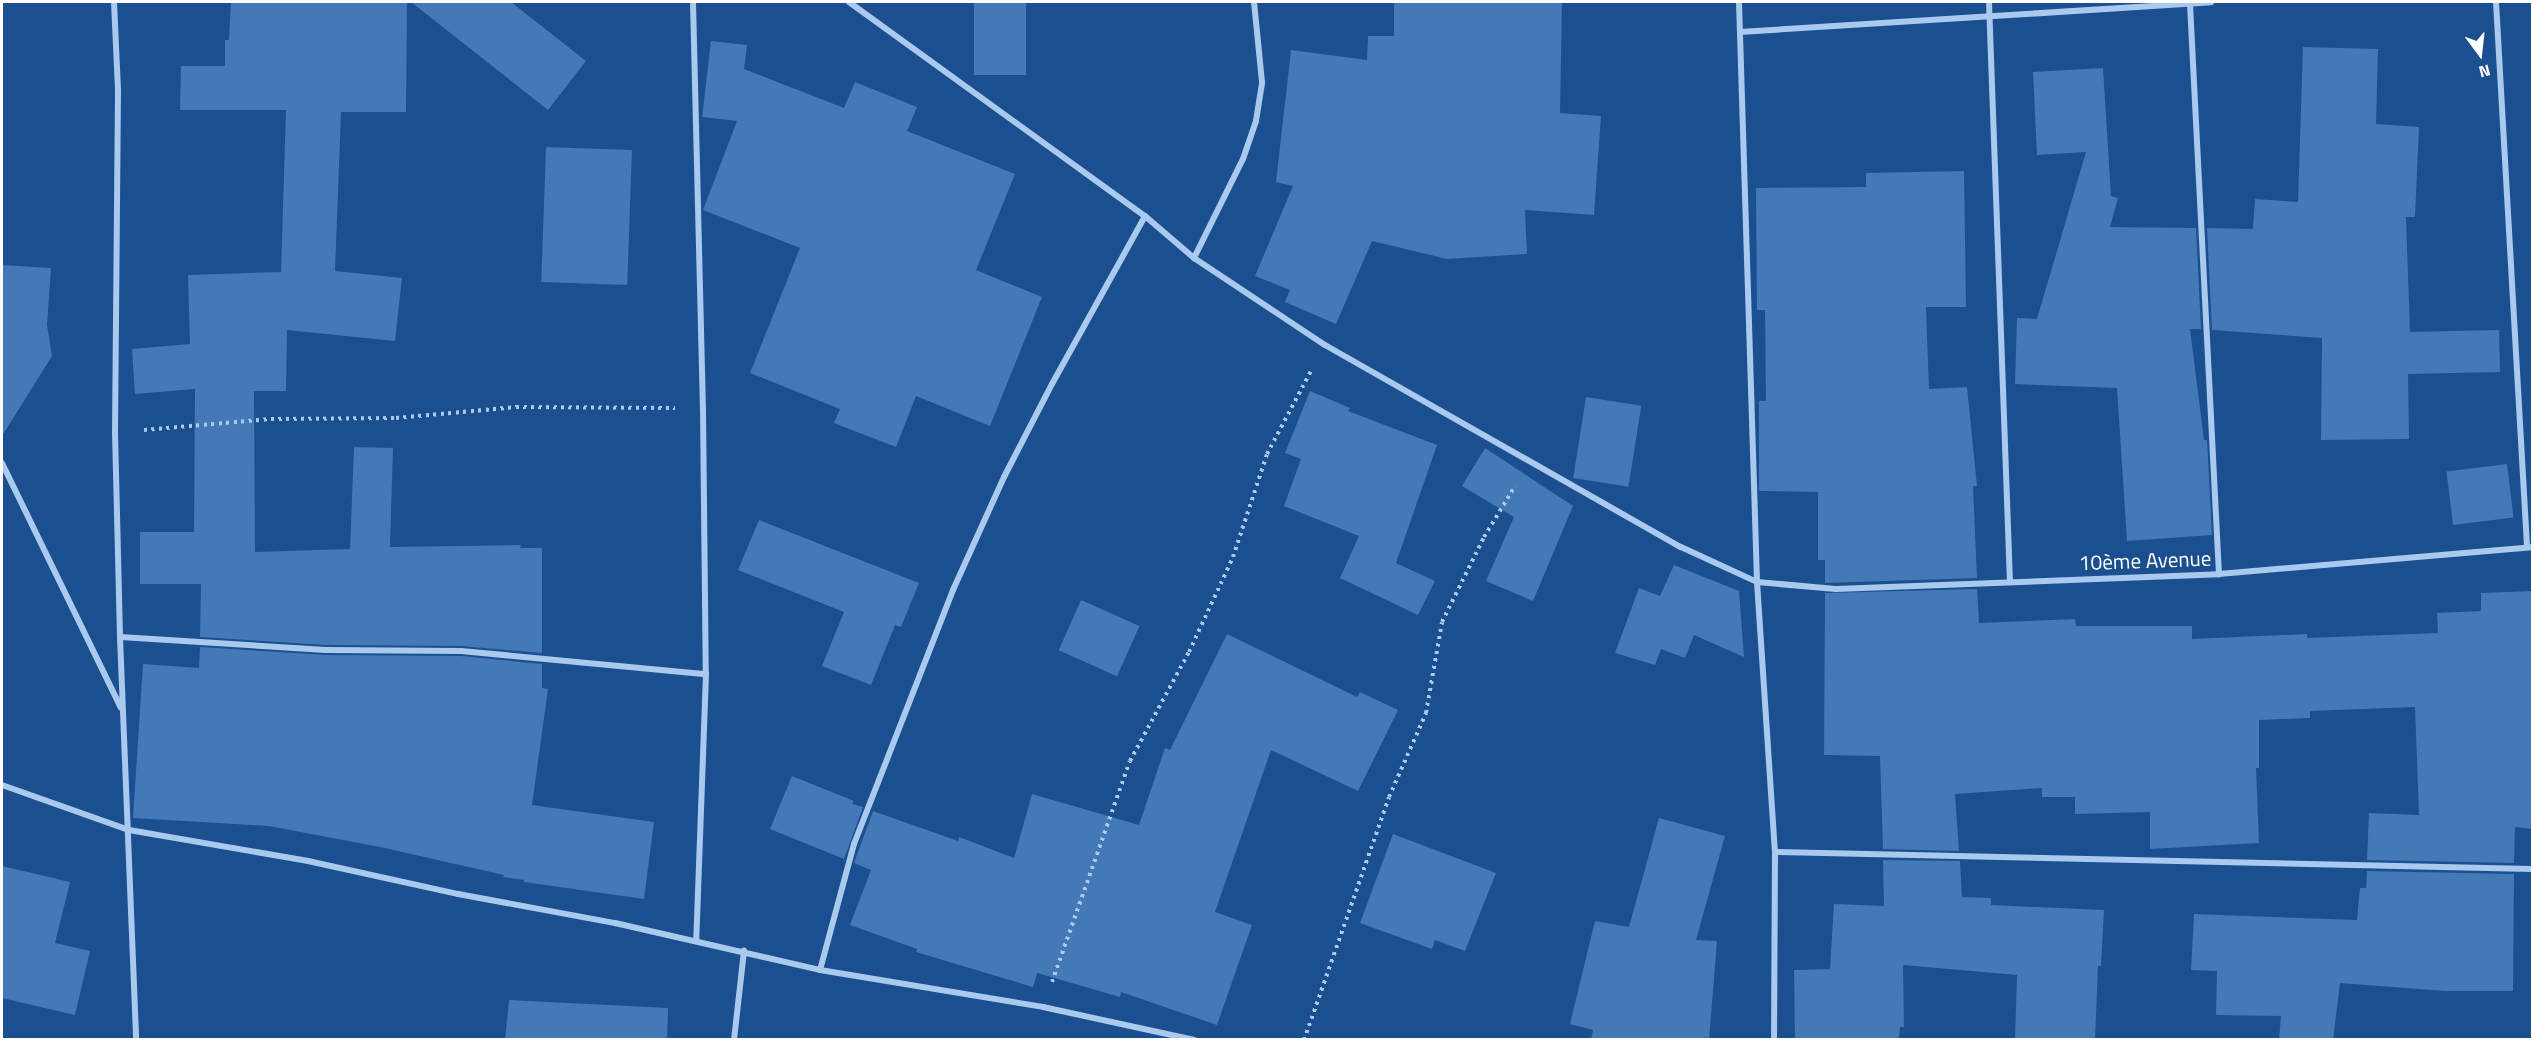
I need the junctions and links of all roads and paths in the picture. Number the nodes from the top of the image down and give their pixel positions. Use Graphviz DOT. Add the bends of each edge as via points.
graph roads {
  1 [pos="114,2"];
  2 [pos="693,2"];
  3 [pos="849,2"];
  4 [pos="1254,2"];
  5 [pos="1739,2"];
  6 [pos="1989,2"];
  7 [pos="2211,2"];
  8 [pos="2496,2"];
  9 [pos="2190,4"];
  10 [pos="1989,15"];
  11 [pos="1740,32"];
  12 [pos="1146,216"];
  13 [pos="1194,258"];
  14 [pos="1325,345"];
  15 [pos="703,408"];
  16 [pos="115,432"];
  17 [pos="1530,462"];
  18 [pos="2,463"];
  19 [pos="2530,547"];
  20 [pos="2219,574"];
  21 [pos="1757,582"];
  22 [pos="2010,582"];
  23 [pos="120,637"];
  24 [pos="706,674"];
  25 [pos="123,712"];
  26 [pos="2,785"];
  27 [pos="129,830"];
  28 [pos="1775,852"];
  29 [pos="2532,869"];
  30 [pos="696,941"];
  31 [pos="744,951"];
  32 [pos="820,970"];
  33 [pos="1043,1007"];
  34 [pos="136,1040"];
  35 [pos="734,1040"];
  36 [pos="1194,1040"];
  37 [pos="1304,1040"];
  38 [pos="1774,1040"];
  1 -- 16 [label="street" via="118,90"];
  2 -- 15 [label="street"];
  3 -- 12 [label="street, 10ème Avenue"];
  4 -- 13 [label="street" via="1262,82 1256,121 1243,159"];
  5 -- 11 [label="street"];
  6 -- 10 [label="street"];
  7 -- 9 [label="street"];
  8 -- 19 [label="street"];
  9 -- 10 [label="street"];
  9 -- 20 [label="street"];
  10 -- 11 [label="street"];
  10 -- 22 [label="street"];
  11 -- 21 [label="street"];
  12 -- 13 [label="street, 10ème Avenue"];
  12 -- 32 [label="street" via="1004,477 953,590 854,844"];
  13 -- 14 [label="street, 10ème Avenue"];
  14 -- 17 [label="street, 10ème Avenue"];
  14 -- 33 [label="path" via="1267,454 1233,557 1189,652 1130,761"];
  15 -- 16 [label="path" via="516,406 396,418 271,419"];
  15 -- 24 [label="street"];
  16 -- 23 [label="street"];
  17 -- 21 [label="street, 10ème Avenue" via="1681,547"];
  17 -- 37 [label="path" via="1484,537 1442,622 1426,713 1389,797"];
  18 -- 25 [label="street"];
  19 -- 20 [label="street, 10ème Avenue"];
  20 -- 22 [label="street, 10ème Avenue"];
  21 -- 22 [label="street, 10ème Avenue" via="1836,589"];
  21 -- 28 [label="street"];
  23 -- 24 [label="street" via="326,650 461,651"];
  23 -- 25 [label="street"];
  24 -- 30 [label="street"];
  25 -- 27 [label="street"];
  26 -- 27 [label="street"];
  27 -- 30 [label="street" via="308,861"];
  27 -- 34 [label="street"];
  28 -- 29 [label="street"];
  28 -- 38 [label="street"];
  30 -- 31 [label="street"];
  31 -- 32 [label="street"];
  31 -- 35 [label="street"];
  32 -- 33 [label="street"];
  33 -- 36 [label="street"];
}
